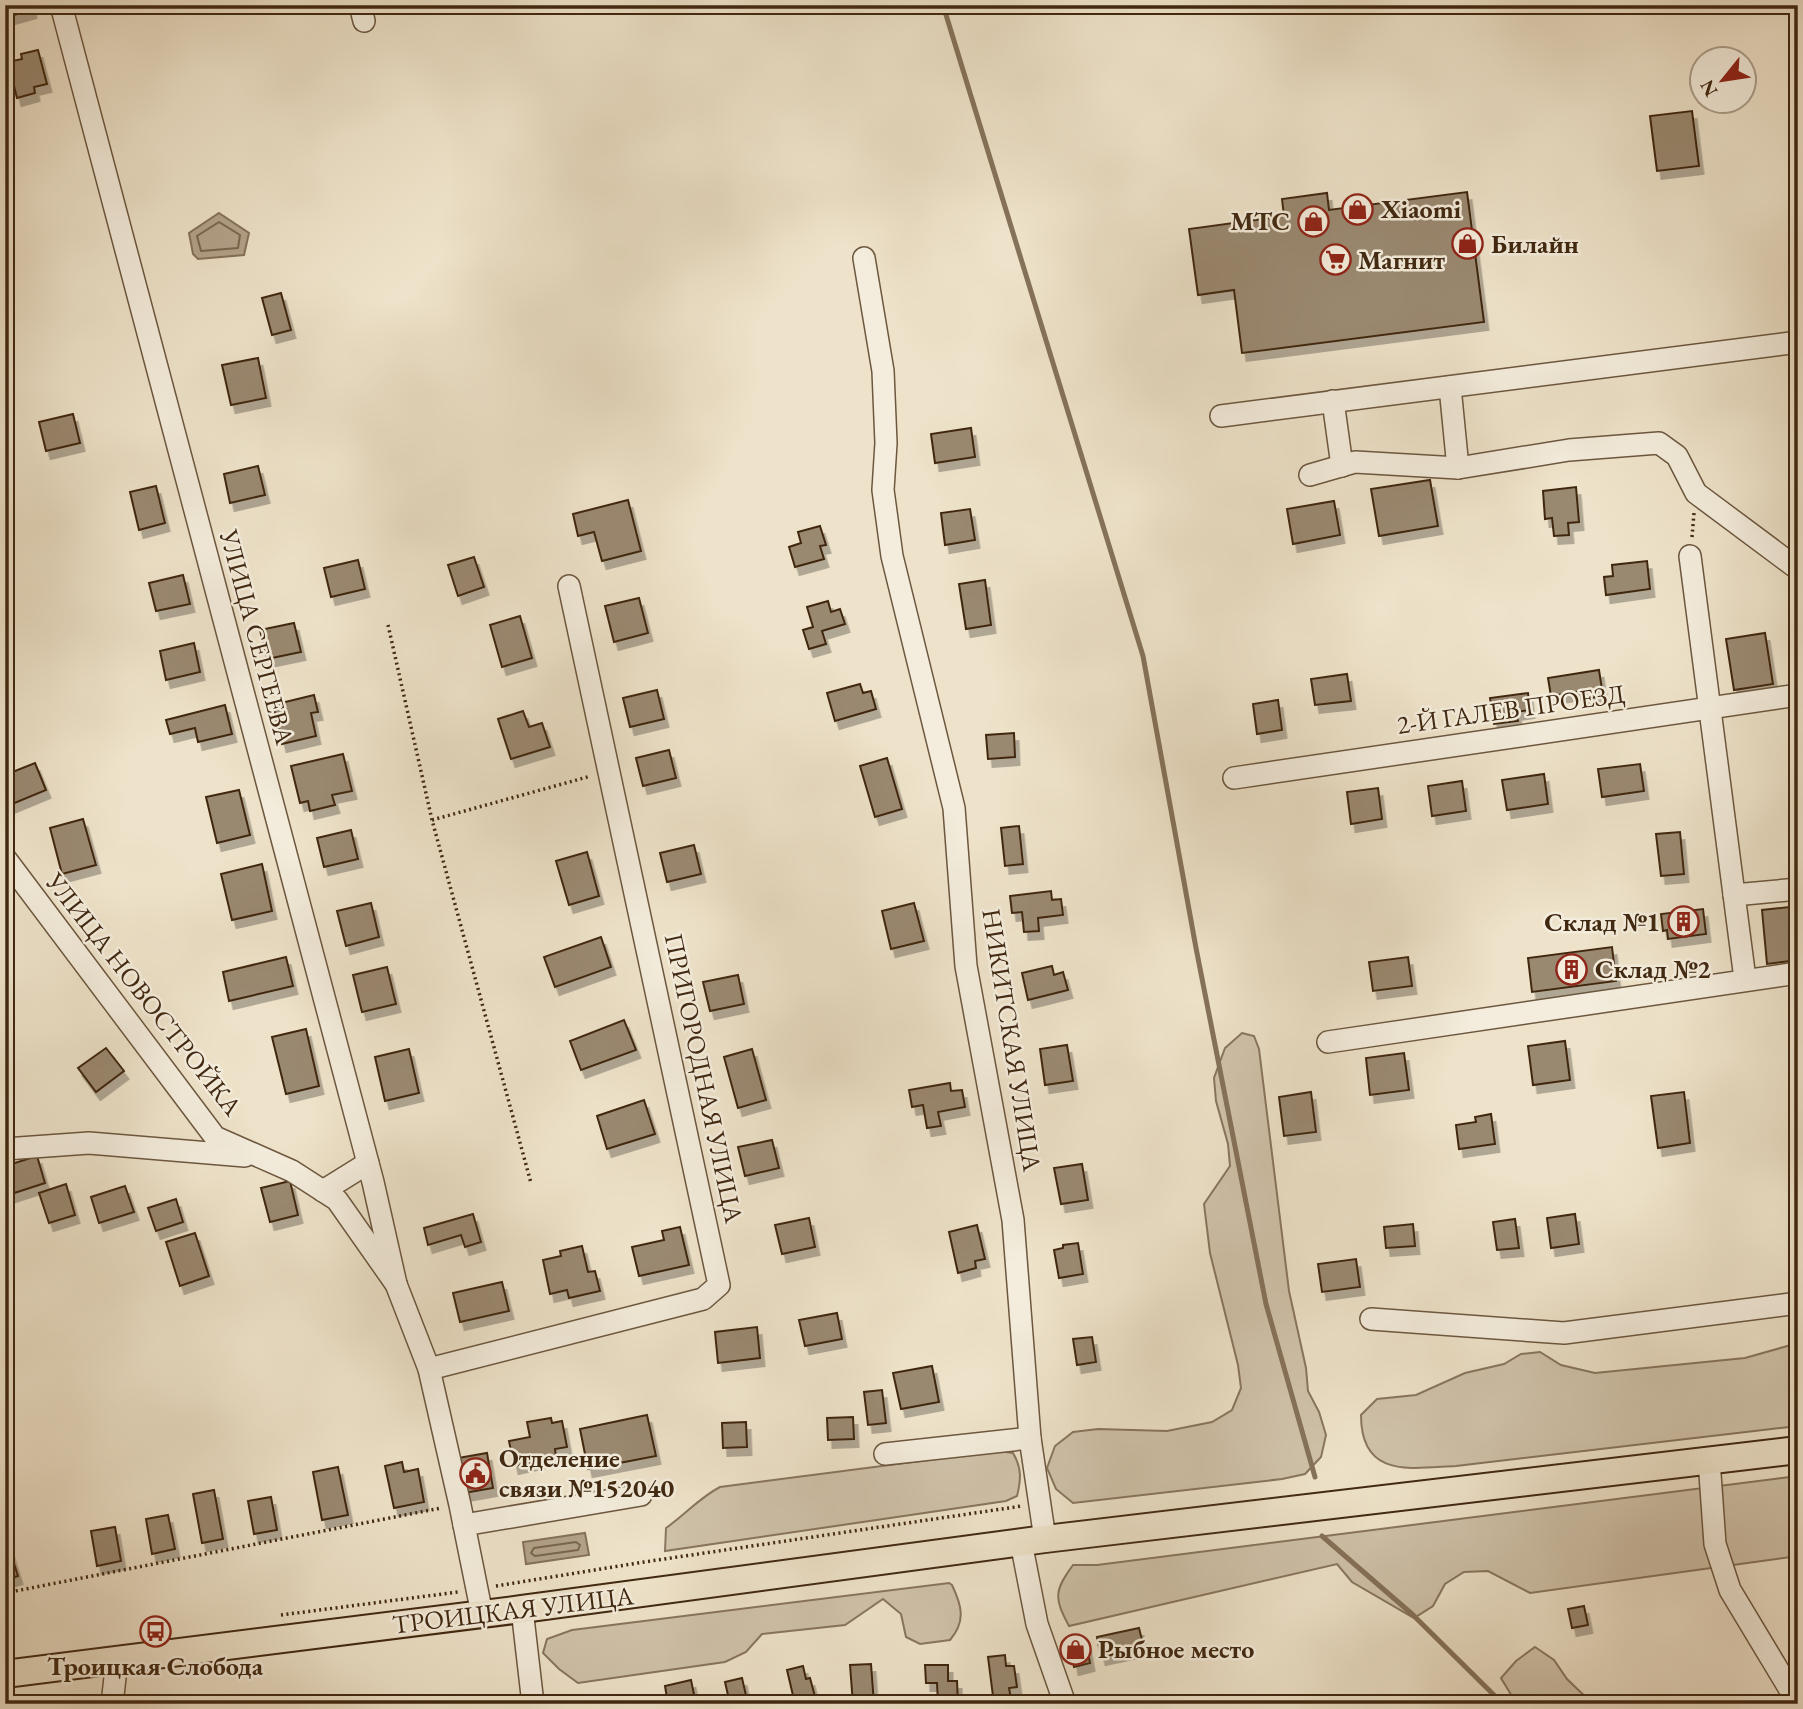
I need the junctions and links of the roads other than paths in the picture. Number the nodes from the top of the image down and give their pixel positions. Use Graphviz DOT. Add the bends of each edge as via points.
graph roads {
  1 [pos="61,5"];
  2 [pos="864,258"];
  3 [pos="1798,342"];
  4 [pos="1450,387"];
  5 [pos="1333,401"];
  6 [pos="1221,416"];
  7 [pos="1342,466"];
  8 [pos="1458,468"];
  9 [pos="1310,475"];
  10 [pos="1690,556"];
  11 [pos="1798,569"];
  12 [pos="569,586"];
  13 [pos="1798,695"];
  14 [pos="1709,708"];
  15 [pos="1234,778"];
  16 [pos="5,858"];
  17 [pos="1798,889"];
  18 [pos="1734,895"];
  19 [pos="1798,973"];
  20 [pos="1745,979"];
  21 [pos="1328,1042"];
  22 [pos="5,1149"];
  23 [pos="261,1157"];
  24 [pos="368,1163"];
  25 [pos="323,1191"];
  26 [pos="396,1284"];
  27 [pos="1798,1303"];
  28 [pos="1371,1319"];
  29 [pos="429,1369"];
  30 [pos="1030,1438"];
  31 [pos="1798,1450"];
  32 [pos="885,1454"];
  33 [pos="1709,1460"];
  34 [pos="641,1495"];
  35 [pos="462,1515"];
  36 [pos="1033,1541"];
  37 [pos="479,1602"];
  38 [pos="522,1609"];
  39 [pos="117,1660"];
  40 [pos="5,1674"];
  41 [pos="1798,1703"];
  42 [pos="112,1704"];
  43 [pos="533,1704"];
  44 [pos="1065,1704"];
  1 -- 24 [label="street, УЛИЦА СЕРГЕЕВА"];
  2 -- 30 [label="street, НИКИТСКАЯ УЛИЦА" via="883,371 883,490 892,556 954,808 966,965 1013,1220"];
  3 -- 4 [label="street"];
  4 -- 5 [label="street"];
  4 -- 8 [label="street"];
  5 -- 6 [label="street"];
  5 -- 7 [label="street"];
  7 -- 8 [label="street" via="1355,462"];
  7 -- 9 [label="street"];
  8 -- 11 [label="street" via="1569,450 1659,443 1677,456 1696,494"];
  10 -- 14 [label="street"];
  12 -- 29 [label="street, ПРИГОРОДНАЯ УЛИЦА" via="719,1285 703,1299"];
  13 -- 14 [label="street, 2-Й ГАЛЕВ ПРОЕЗД"];
  14 -- 15 [label="street, 2-Й ГАЛЕВ ПРОЕЗД"];
  14 -- 18 [label="street"];
  16 -- 23 [label="street, УЛИЦА НОВОСТРОЙКА" via="215,1136"];
  17 -- 18 [label="street"];
  18 -- 20 [label="street"];
  19 -- 20 [label="street"];
  20 -- 21 [label="street"];
  22 -- 23 [label="street" via="89,1143"];
  23 -- 25 [label="street, УЛИЦА НОВОСТРОЙКА"];
  24 -- 25 [label="street"];
  24 -- 26 [label="street, УЛИЦА СЕРГЕЕВА"];
  25 -- 26 [label="street, УЛИЦА НОВОСТРОЙКА" via="337,1200"];
  26 -- 29 [label="street, УЛИЦА НОВОСТРОЙКА"];
  27 -- 28 [label="street" via="1564,1333"];
  29 -- 35 [label="street, УЛИЦА НОВОСТРОЙКА"];
  30 -- 32 [label="street"];
  30 -- 36 [label="street, НИКИТСКАЯ УЛИЦА" via="1040,1503"];
  31 -- 33 [label="main road, ТРОИЦКАЯ УЛИЦА"];
  33 -- 36 [label="main road, ТРОИЦКАЯ УЛИЦА"];
  33 -- 41 [label="street" via="1715,1545 1730,1590"];
  34 -- 35 [label="street"];
  35 -- 37 [label="street, УЛИЦА НОВОСТРОЙКА"];
  36 -- 38 [label="main road, ТРОИЦКАЯ УЛИЦА"];
  36 -- 44 [label="street, НИКИТСКАЯ УЛИЦА" via="1037,1624"];
  37 -- 38 [label="main road, ТРОИЦКАЯ УЛИЦА"];
  37 -- 39 [label="main road, ТРОИЦКАЯ УЛИЦА"];
  38 -- 43 [label="street"];
  39 -- 40 [label="main road, ТРОИЦКАЯ УЛИЦА"];
  39 -- 42 [label="street"];
}
